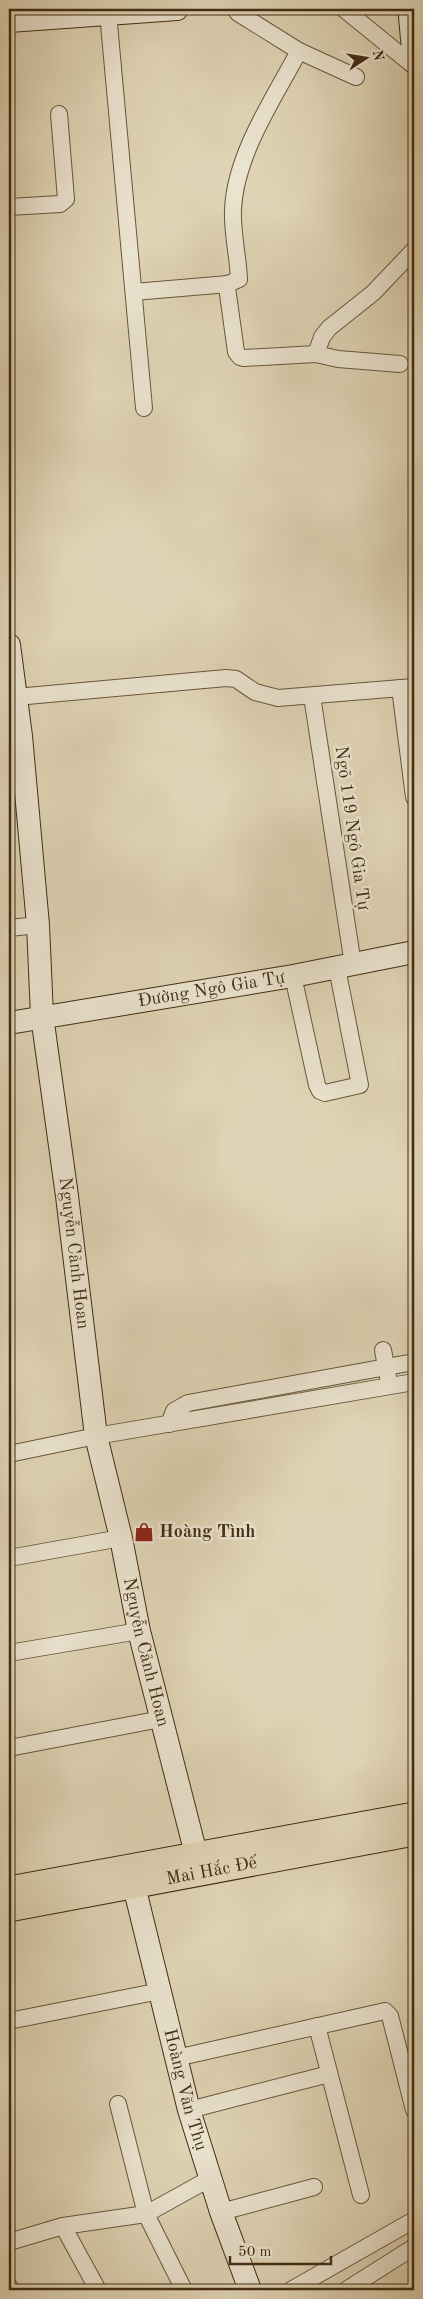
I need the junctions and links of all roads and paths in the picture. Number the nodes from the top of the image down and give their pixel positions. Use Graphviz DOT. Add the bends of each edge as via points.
graph roads {
  1 [pos="177,9"];
  2 [pos="235,9"];
  3 [pos="344,9"];
  4 [pos="108,13"];
  5 [pos="410,16"];
  6 [pos="9,21"];
  7 [pos="414,47"];
  8 [pos="299,51"];
  9 [pos="414,66"];
  10 [pos="356,77"];
  11 [pos="59,114"];
  12 [pos="9,207"];
  13 [pos="414,250"];
  14 [pos="228,284"];
  15 [pos="134,292"];
  16 [pos="316,354"];
  17 [pos="400,364"];
  18 [pos="144,408"];
  19 [pos="9,645"];
  20 [pos="407,687"];
  21 [pos="312,696"];
  22 [pos="16,697"];
  23 [pos="15,737"];
  24 [pos="414,796"];
  25 [pos="38,925"];
  26 [pos="9,928"];
  27 [pos="414,952"];
  28 [pos="345,966"];
  29 [pos="293,976"];
  30 [pos="42,1016"];
  31 [pos="9,1023"];
  32 [pos="383,1350"];
  33 [pos="414,1362"];
  34 [pos="386,1367"];
  35 [pos="414,1382"];
  36 [pos="390,1386"];
  37 [pos="169,1424"];
  38 [pos="96,1436"];
  39 [pos="9,1454"];
  40 [pos="121,1538"];
  41 [pos="9,1558"];
  42 [pos="139,1631"];
  43 [pos="9,1653"];
  44 [pos="161,1719"];
  45 [pos="9,1748"];
  46 [pos="414,1815"];
  47 [pos="379,1829"];
  48 [pos="414,1833"];
  49 [pos="196,1854"];
  50 [pos="134,1886"];
  51 [pos="9,1889"];
  52 [pos="9,1909"];
  53 [pos="160,1991"];
  54 [pos="9,2021"];
  55 [pos="317,2026"];
  56 [pos="176,2058"];
  57 [pos="329,2074"];
  58 [pos="118,2104"];
  59 [pos="189,2110"];
  60 [pos="414,2110"];
  61 [pos="210,2178"];
  62 [pos="314,2187"];
  63 [pos="361,2195"];
  64 [pos="220,2212"];
  65 [pos="146,2214"];
  66 [pos="414,2220"];
  67 [pos="63,2226"];
  68 [pos="9,2242"];
  69 [pos="414,2247"];
  70 [pos="9,2286"];
  71 [pos="11,2290"];
  72 [pos="98,2290"];
  73 [pos="184,2290"];
  74 [pos="250,2290"];
  75 [pos="291,2290"];
  76 [pos="346,2290"];
  1 -- 4 [label="street"];
  2 -- 8 [label="street"];
  3 -- 9 [label="street"];
  4 -- 6 [label="street"];
  4 -- 15 [label="street"];
  5 -- 7 [label="street"];
  8 -- 10 [label="street"];
  8 -- 14 [label="street" via="248,148 236,186 232,220 239,279"];
  11 -- 12 [label="street" via="66,199 60,204"];
  13 -- 16 [label="street" via="373,294 329,328"];
  14 -- 15 [label="street"];
  14 -- 16 [label="street" via="236,349 240,357"];
  15 -- 18 [label="street"];
  16 -- 17 [label="street"];
  19 -- 22 [label="street, Nguyễn Cảnh Hoan"];
  20 -- 21 [label="street"];
  20 -- 24 [label="street"];
  21 -- 22 [label="street" via="278,698 255,692 236,679 226,678"];
  21 -- 28 [label="street, Ngõ 119 Ngô Gia Tự"];
  22 -- 23 [label="street, Nguyễn Cảnh Hoan"];
  23 -- 25 [label="street, Nguyễn Cảnh Hoan"];
  25 -- 26 [label="street"];
  25 -- 30 [label="street, Nguyễn Cảnh Hoan"];
  27 -- 28 [label="street, Đường Ngô Gia Tự"];
  28 -- 29 [label="street, Đường Ngô Gia Tự"];
  28 -- 29 [label="street, Ngõ 119 Ngô Gia Tự" via="360,1085 325,1093 317,1085"];
  29 -- 30 [label="street, Đường Ngô Gia Tự"];
  30 -- 31 [label="street, Đường Ngô Gia Tự"];
  30 -- 38 [label="street, Nguyễn Cảnh Hoan"];
  32 -- 34 [label="street"];
  33 -- 34 [label="street"];
  34 -- 36 [label="street"];
  34 -- 37 [label="street" via="188,1403 174,1411"];
  35 -- 36 [label="street"];
  36 -- 37 [label="street"];
  37 -- 38 [label="street"];
  38 -- 39 [label="street"];
  38 -- 40 [label="street, Nguyễn Cảnh Hoan"];
  40 -- 41 [label="street"];
  40 -- 42 [label="street, Nguyễn Cảnh Hoan"];
  42 -- 43 [label="street"];
  42 -- 44 [label="street, Nguyễn Cảnh Hoan"];
  44 -- 45 [label="street"];
  44 -- 49 [label="street, Nguyễn Cảnh Hoan"];
  46 -- 47 [label="main road, Mai Hắc Đế"];
  47 -- 48 [label="main road, Mai Hắc Đế"];
  47 -- 49 [label="main road, Mai Hắc Đế"];
  47 -- 50 [label="main road, Mai Hắc Đế"];
  49 -- 51 [label="main road, Mai Hắc Đế"];
  50 -- 52 [label="main road, Mai Hắc Đế"];
  50 -- 53 [label="street, Hoàng Văn Thụ"];
  53 -- 54 [label="street"];
  53 -- 56 [label="street, Hoàng Văn Thụ"];
  55 -- 56 [label="street"];
  55 -- 57 [label="street"];
  55 -- 60 [label="street" via="382,2011 389,2014"];
  56 -- 59 [label="street, Hoàng Văn Thụ"];
  57 -- 59 [label="street"];
  57 -- 63 [label="street"];
  58 -- 65 [label="street"];
  59 -- 61 [label="street, Hoàng Văn Thụ"];
  61 -- 64 [label="street, Hoàng Văn Thụ"];
  61 -- 65 [label="street"];
  62 -- 64 [label="street"];
  64 -- 74 [label="street, Hoàng Văn Thụ"];
  65 -- 67 [label="street"];
  65 -- 73 [label="street"];
  66 -- 75 [label="street"];
  67 -- 68 [label="street"];
  67 -- 72 [label="street"];
  69 -- 76 [label="street"];
  70 -- 71 [label="street"];
}
